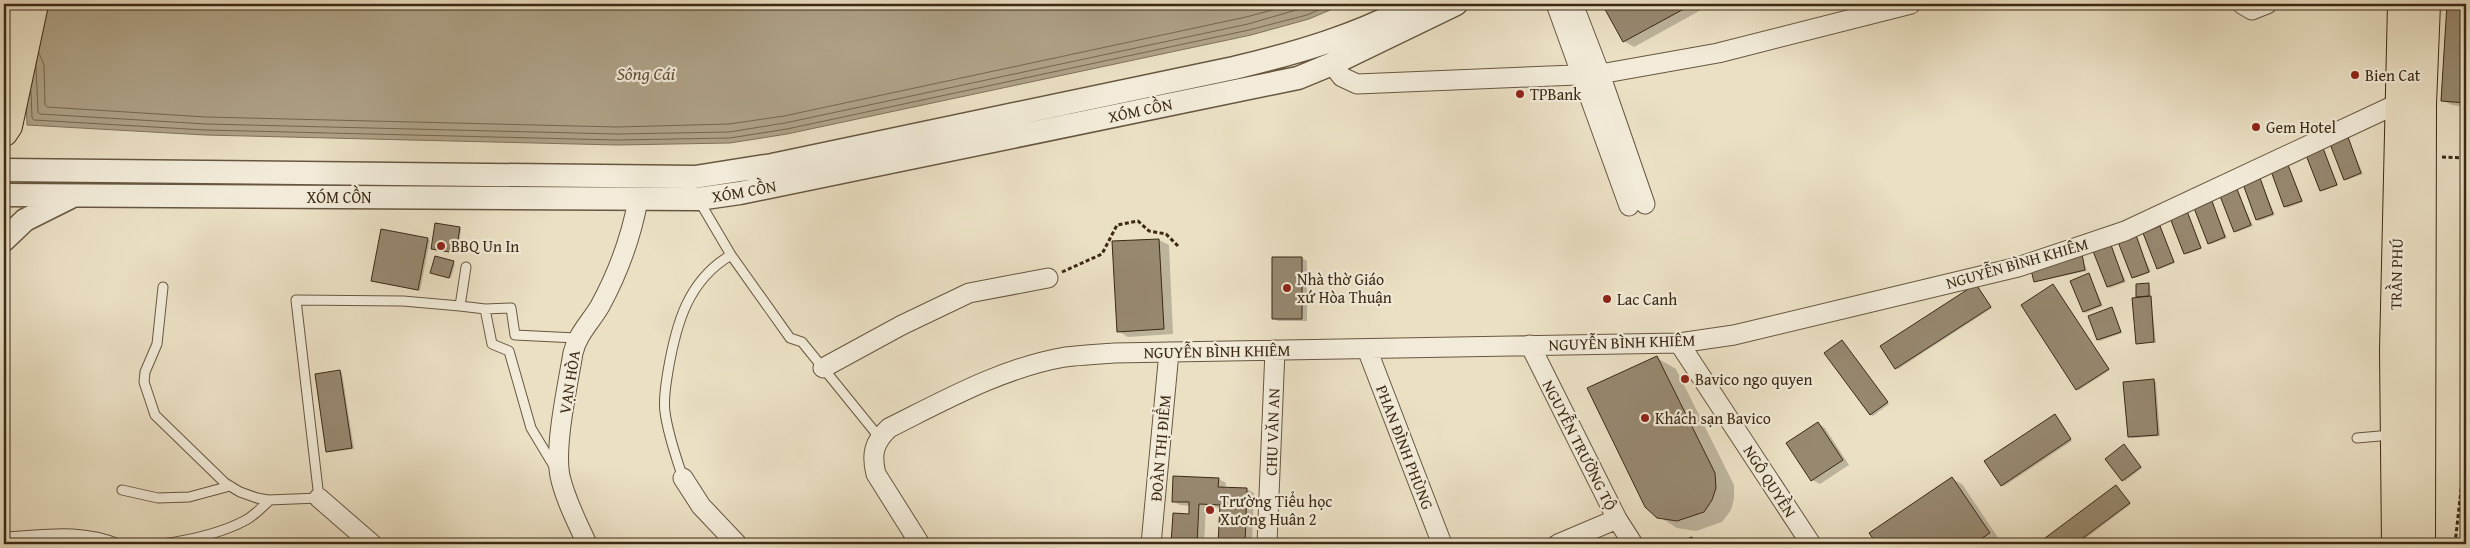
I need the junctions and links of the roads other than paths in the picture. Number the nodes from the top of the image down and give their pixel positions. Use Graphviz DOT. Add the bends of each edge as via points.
graph roads {
  1 [pos="13,4"];
  2 [pos="34,4"];
  3 [pos="1416,4"];
  4 [pos="1456,4"];
  5 [pos="1556,4"];
  6 [pos="1572,4"];
  7 [pos="1911,4"];
  8 [pos="2242,4"];
  9 [pos="2267,4"];
  10 [pos="2402,4"];
  11 [pos="2426,4"];
  12 [pos="4,48"];
  13 [pos="1332,64"];
  14 [pos="1591,75"];
  15 [pos="2411,104"];
  16 [pos="4,132"];
  17 [pos="4,170"];
  18 [pos="697,188"];
  19 [pos="4,195"];
  20 [pos="74,195"];
  21 [pos="638,200"];
  22 [pos="1637,205"];
  23 [pos="4,240"];
  24 [pos="731,255"];
  25 [pos="466,267"];
  26 [pos="1048,278"];
  27 [pos="163,287"];
  28 [pos="460,306"];
  29 [pos="485,309"];
  30 [pos="576,338"];
  31 [pos="1679,343"];
  32 [pos="1530,345"];
  33 [pos="1366,349"];
  34 [pos="1275,350"];
  35 [pos="2407,351"];
  36 [pos="1169,352"];
  37 [pos="823,368"];
  38 [pos="2395,435"];
  39 [pos="879,437"];
  40 [pos="2357,438"];
  41 [pos="559,475"];
  42 [pos="683,478"];
  43 [pos="230,486"];
  44 [pos="122,490"];
  45 [pos="319,498"];
  46 [pos="270,500"];
  47 [pos="1617,519"];
  48 [pos="4,538"];
  49 [pos="2408,538"];
  50 [pos="1808,543"];
  51 [pos="119,544"];
  52 [pos="162,544"];
  53 [pos="372,544"];
  54 [pos="587,544"];
  55 [pos="737,544"];
  56 [pos="920,544"];
  57 [pos="1151,544"];
  58 [pos="1267,544"];
  59 [pos="1442,544"];
  60 [pos="1558,544"];
  61 [pos="1633,544"];
  1 -- 12 [label="main road"];
  2 -- 16 [label="main road" via="8,126"];
  3 -- 18 [label="street, XÓM CỒN" via="1356,32 1294,53 772,166"];
  4 -- 13 [label="street, XÓM CỒN"];
  5 -- 14 [label="street"];
  6 -- 14 [label="street"];
  7 -- 14 [label="street" via="1718,53"];
  8 -- 9 [label="street" via="2252,10"];
  10 -- 15 [label="main road, TRẦN PHÚ"];
  11 -- 15 [label="main road, TRẦN PHÚ"];
  13 -- 14 [label="street" via="1342,77 1357,84"];
  13 -- 18 [label="street, XÓM CỒN" via="1298,78 740,193"];
  14 -- 22 [label="street"];
  15 -- 31 [label="street, NGUYỄN BÌNH KHIÊM" via="2125,231 2018,267 1734,335"];
  15 -- 35 [label="main road, TRẦN PHÚ"];
  17 -- 18 [label="street, XÓM CỒN"];
  18 -- 21 [label="street, XÓM CỒN"];
  18 -- 24 [label="lane"];
  19 -- 20 [label="street, XÓM CỒN"];
  20 -- 21 [label="street, XÓM CỒN"];
  20 -- 23 [label="street" via="25,220"];
  21 -- 30 [label="street, VẠN HÒA" via="625,255 599,308"];
  24 -- 37 [label="lane" via="790,338 802,342"];
  24 -- 42 [label="lane" via="713,265 701,280 690,296 674,333 665,411"];
  25 -- 28 [label="lane"];
  26 -- 37 [label="street" via="968,293"];
  27 -- 43 [label="lane" via="157,344 144,382 155,415"];
  28 -- 29 [label="lane"];
  28 -- 45 [label="lane" via="403,300 296,300"];
  29 -- 30 [label="lane" via="512,308 516,335"];
  29 -- 41 [label="lane" via="492,344 510,351 531,428"];
  30 -- 41 [label="street, VẠN HÒA" via="559,450"];
  31 -- 32 [label="street, NGUYỄN BÌNH KHIÊM"];
  31 -- 50 [label="street, NGÔ QUYỀN"];
  32 -- 33 [label="street, NGUYỄN BÌNH KHIÊM"];
  32 -- 47 [label="street, NGUYỄN TRƯỜNG TỘ"];
  33 -- 34 [label="street, NGUYỄN BÌNH KHIÊM"];
  33 -- 59 [label="street, PHAN ĐÌNH PHÙNG"];
  34 -- 36 [label="street, NGUYỄN BÌNH KHIÊM"];
  34 -- 58 [label="street, CHU VĂN AN"];
  35 -- 38 [label="main road, TRẦN PHÚ"];
  35 -- 49 [label="main road, TRẦN PHÚ"];
  36 -- 39 [label="street, NGUYỄN BÌNH KHIÊM" via="1075,356 1033,366 975,386 889,428"];
  36 -- 57 [label="street, ĐOÀN THỊ ĐIỂM"];
  37 -- 39 [label="lane"];
  38 -- 40 [label="lane"];
  38 -- 49 [label="main road, TRẦN PHÚ"];
  39 -- 56 [label="street" via="873,450 876,474"];
  41 -- 54 [label="street, VẠN HÒA"];
  42 -- 55 [label="street" via="701,506"];
  43 -- 44 [label="lane" via="189,497 166,498"];
  43 -- 46 [label="lane"];
  45 -- 46 [label="lane"];
  45 -- 53 [label="street"];
  46 -- 52 [label="lane" via="248,520 194,539"];
  47 -- 60 [label="street"];
  47 -- 61 [label="street, NGUYỄN TRƯỜNG TỘ"];
  48 -- 51 [label="lane" via="78,533 101,536"];
}
